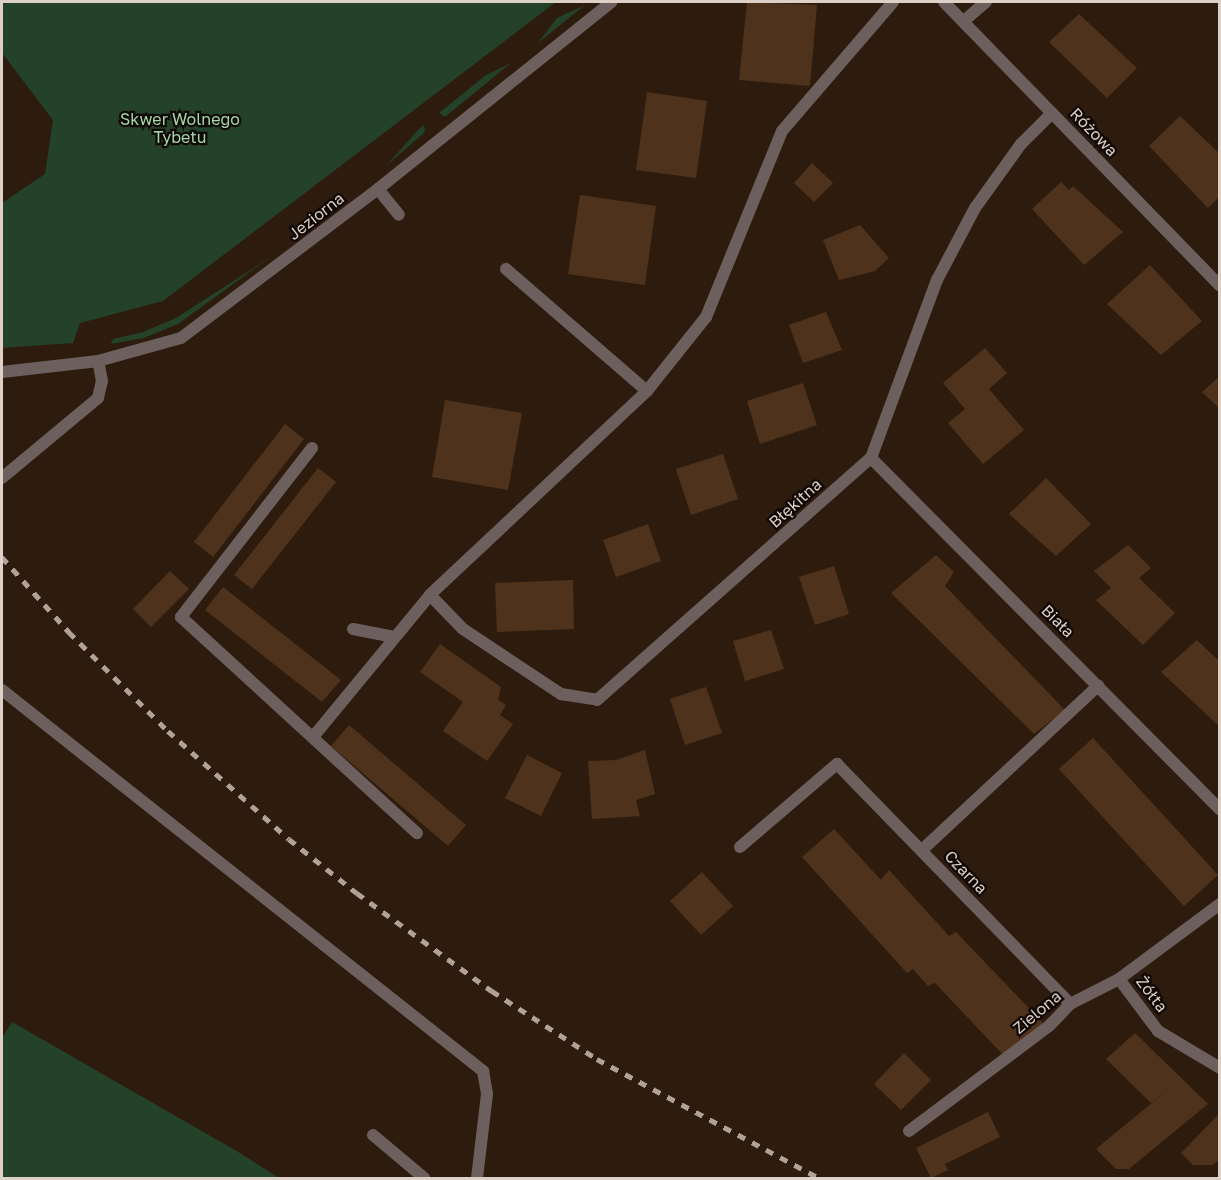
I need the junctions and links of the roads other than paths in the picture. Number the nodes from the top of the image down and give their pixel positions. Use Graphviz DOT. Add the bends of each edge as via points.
graph roads {
  1 [pos="611,2"];
  2 [pos="893,2"];
  3 [pos="944,2"];
  4 [pos="986,2"];
  5 [pos="965,20"];
  6 [pos="1052,113"];
  7 [pos="378,189"];
  8 [pos="399,215"];
  9 [pos="506,269"];
  10 [pos="1220,286"];
  11 [pos="98,361"];
  12 [pos="2,372"];
  13 [pos="647,391"];
  14 [pos="312,448"];
  15 [pos="871,458"];
  16 [pos="2,478"];
  17 [pos="430,595"];
  18 [pos="353,629"];
  19 [pos="394,637"];
  20 [pos="1098,686"];
  21 [pos="2,690"];
  22 [pos="313,737"];
  23 [pos="1220,810"];
  24 [pos="417,833"];
  25 [pos="740,847"];
  26 [pos="922,850"];
  27 [pos="1220,904"];
  28 [pos="1119,978"];
  29 [pos="1071,1004"];
  30 [pos="1220,1068"];
  31 [pos="909,1131"];
  32 [pos="373,1135"];
  33 [pos="424,1179"];
  34 [pos="477,1179"];
  1 -- 7 [label="street, Jeziorna"];
  2 -- 13 [label="street" via="782,131 706,317"];
  3 -- 5 [label="street, Różowa"];
  4 -- 5 [label="street"];
  5 -- 6 [label="street, Różowa"];
  6 -- 10 [label="street, Różowa"];
  6 -- 15 [label="street, Błękitna" via="1021,144 975,208 937,280"];
  7 -- 8 [label="street"];
  7 -- 11 [label="street, Jeziorna" via="181,338"];
  9 -- 13 [label="street"];
  11 -- 12 [label="street, Jeziorna"];
  11 -- 16 [label="street" via="102,381 98,398"];
  13 -- 17 [label="street"];
  14 -- 22 [label="street" via="181,616"];
  15 -- 17 [label="street, Błękitna" via="597,700 561,694 537,679 464,629"];
  15 -- 20 [label="street, Biała"];
  17 -- 19 [label="street"];
  18 -- 19 [label="street"];
  19 -- 22 [label="street"];
  20 -- 23 [label="street, Biała"];
  20 -- 26 [label="street"];
  21 -- 34 [label="street" via="483,1071 487,1094"];
  22 -- 24 [label="street"];
  25 -- 26 [label="street, Czarna" via="837,764"];
  26 -- 29 [label="street, Czarna"];
  27 -- 28 [label="street, Zielona"];
  28 -- 29 [label="street, Zielona"];
  28 -- 30 [label="street, Żółta" via="1158,1031"];
  29 -- 31 [label="street, Zielona" via="1049,1026"];
  32 -- 33 [label="street"];
}
